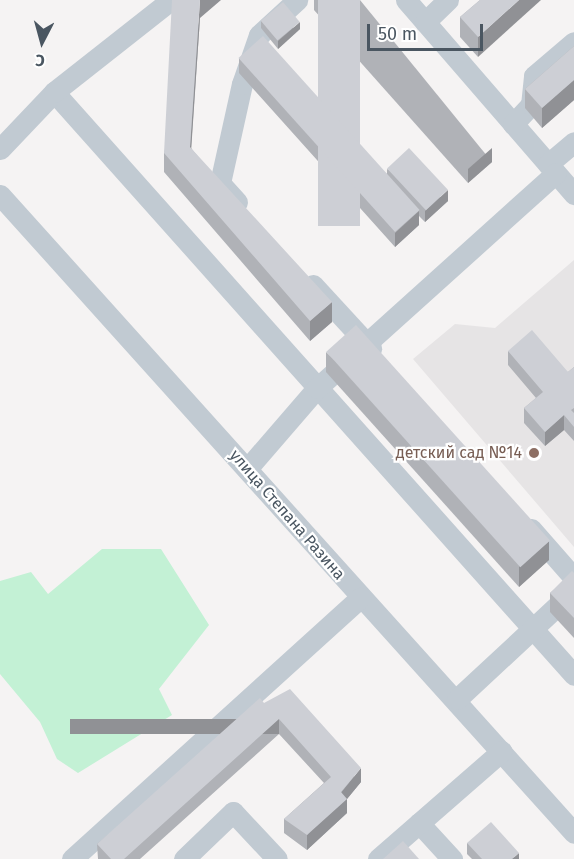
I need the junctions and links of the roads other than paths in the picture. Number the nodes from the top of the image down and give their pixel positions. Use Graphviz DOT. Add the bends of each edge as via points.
graph roads {
  1 [pos="171,0"];
  2 [pos="297,0"];
  3 [pos="406,0"];
  4 [pos="448,0"];
  5 [pos="425,22"];
  6 [pos="574,42"];
  7 [pos="54,92"];
  8 [pos="513,124"];
  9 [pos="574,142"];
  10 [pos="0,149"];
  11 [pos="552,169"];
  12 [pos="574,194"];
  13 [pos="0,195"];
  14 [pos="251,217"];
  15 [pos="297,267"];
  16 [pos="367,343"];
  17 [pos="382,361"];
  18 [pos="317,388"];
  19 [pos="247,469"];
  20 [pos="513,509"];
  21 [pos="574,578"];
  22 [pos="574,590"];
  23 [pos="360,598"];
  24 [pos="533,628"];
  25 [pos="574,675"];
  26 [pos="457,699"];
  27 [pos="502,751"];
  28 [pos="419,823"];
  29 [pos="574,833"];
  30 [pos="72,859"];
  31 [pos="184,859"];
  32 [pos="277,859"];
  33 [pos="378,859"];
  34 [pos="452,859"];
  1 -- 7 [label="street"];
  2 -- 14 [label="street" via="259,35 219,183"];
  3 -- 5 [label="street"];
  4 -- 5 [label="street"];
  5 -- 8 [label="street"];
  6 -- 8 [label="street" via="534,76 531,105"];
  7 -- 10 [label="street"];
  7 -- 18 [label="street"];
  8 -- 11 [label="street"];
  9 -- 11 [label="street"];
  11 -- 12 [label="street"];
  11 -- 16 [label="street"];
  13 -- 19 [label="street, улица Степана Разина"];
  15 -- 16 [label="street"];
  16 -- 17 [label="street"];
  16 -- 18 [label="street"];
  18 -- 19 [label="street"];
  18 -- 24 [label="street"];
  19 -- 23 [label="street, улица Степана Разина"];
  20 -- 21 [label="street"];
  22 -- 24 [label="street"];
  23 -- 26 [label="street, улица Степана Разина"];
  23 -- 30 [label="street"];
  24 -- 25 [label="street"];
  24 -- 26 [label="street"];
  26 -- 27 [label="street, улица Степана Разина"];
  27 -- 28 [label="street"];
  27 -- 29 [label="street, улица Степана Разина"];
  28 -- 33 [label="street"];
  28 -- 34 [label="street"];
  31 -- 32 [label="street" via="233,812"];
}
